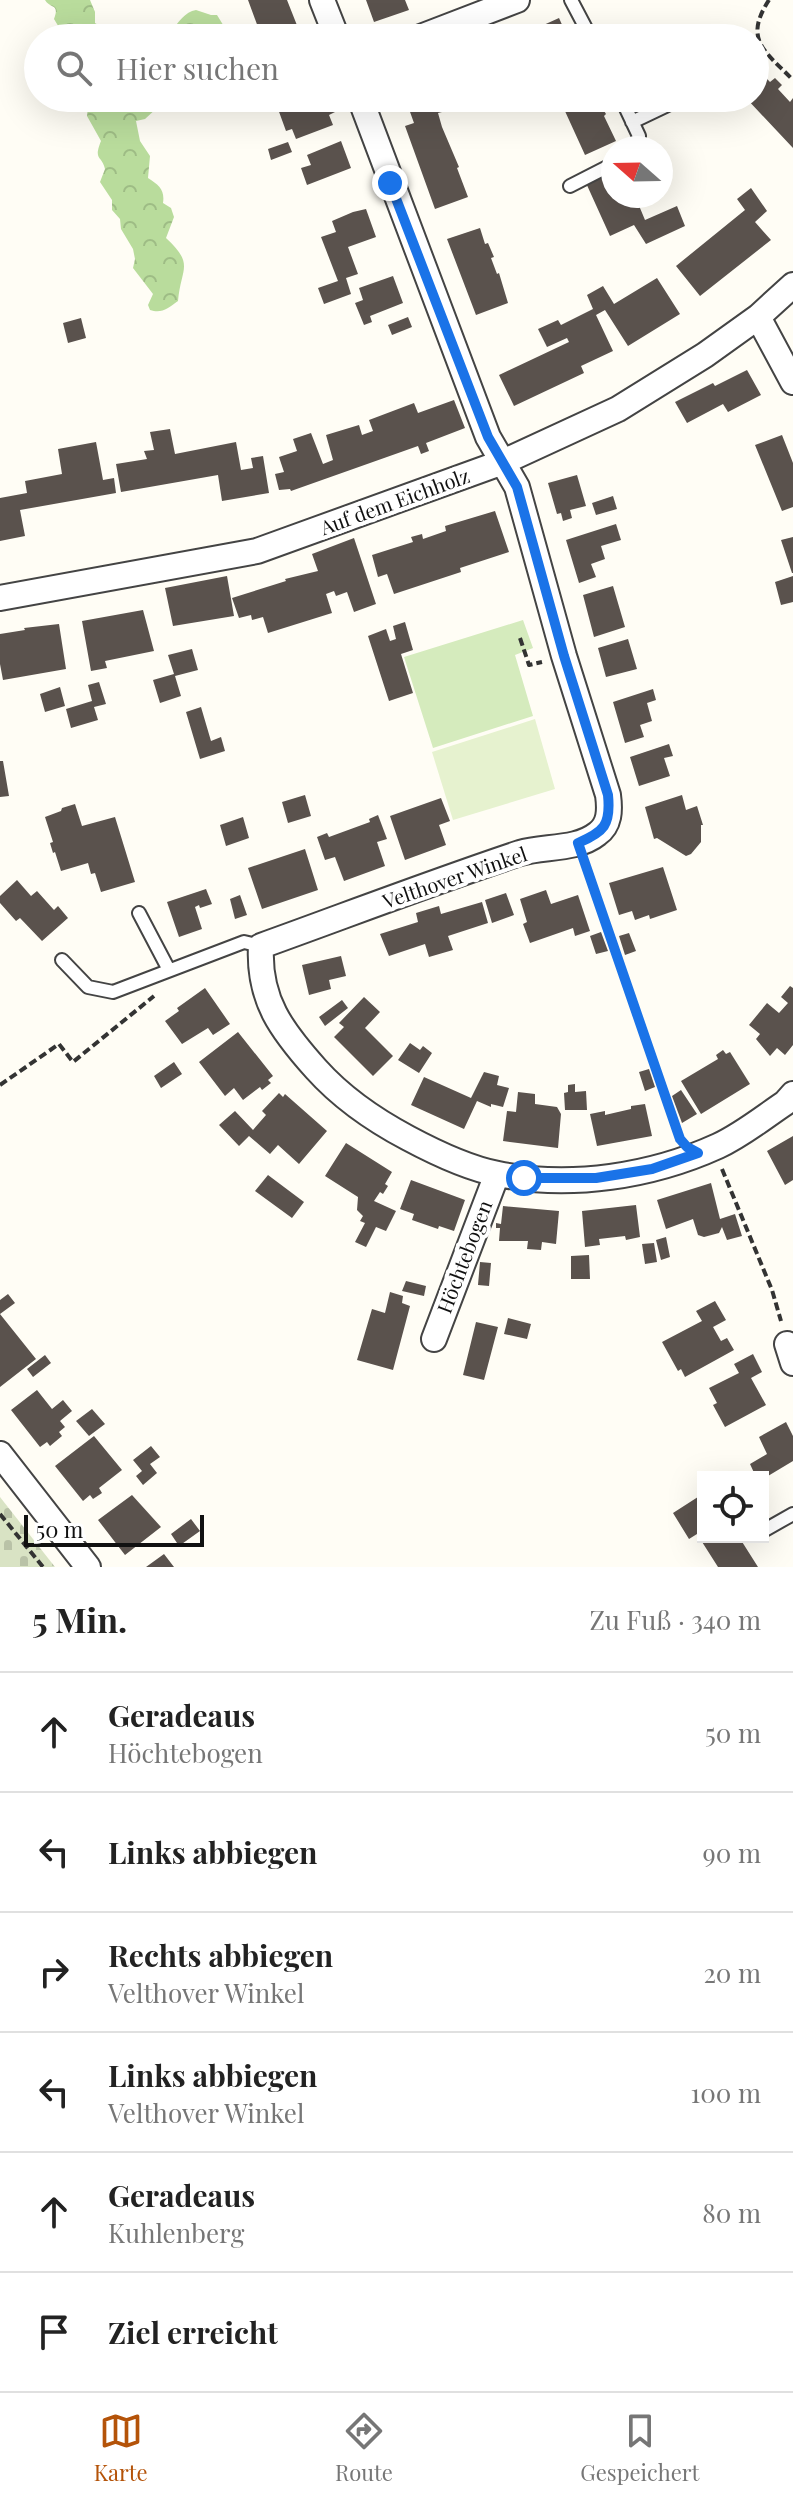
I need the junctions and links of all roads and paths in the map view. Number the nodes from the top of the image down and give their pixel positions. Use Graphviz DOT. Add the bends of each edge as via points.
graph roads {
  1 [pos="322,0"];
  2 [pos="517,0"];
  3 [pos="571,0"];
  4 [pos="769,0"];
  5 [pos="331,24"];
  6 [pos="454,24"];
  7 [pos="584,24"];
  8 [pos="758,24"];
  9 [pos="769,55"];
  10 [pos="793,80"];
  11 [pos="365,112"];
  12 [pos="627,112"];
  13 [pos="653,112"];
  14 [pos="632,122"];
  15 [pos="639,136"];
  16 [pos="601,170"];
  17 [pos="570,186"];
  18 [pos="793,285"];
  19 [pos="758,317"];
  20 [pos="793,382"];
  21 [pos="503,462"];
  22 [pos="0,598"];
  23 [pos="578,843"];
  24 [pos="139,913"];
  25 [pos="261,946"];
  26 [pos="62,960"];
  27 [pos="169,970"];
  28 [pos="158,993"];
  29 [pos="0,1085"];
  30 [pos="793,1094"];
  31 [pos="698,1153"];
  32 [pos="497,1174"];
  33 [pos="434,1339"];
  34 [pos="790,1354"];
  35 [pos="0,1454"];
  36 [pos="0,1514"];
  37 [pos="793,1514"];
  38 [pos="769,1528"];
  39 [pos="43,1567"];
  40 [pos="88,1567"];
  1 -- 5 [label="street"];
  2 -- 6 [label="street"];
  3 -- 7 [label="lane"];
  4 -- 8 [label="path"];
  9 -- 10 [label="path"];
  11 -- 21 [label="street" via="488,437"];
  12 -- 14 [label="lane"];
  13 -- 14 [label="lane"];
  14 -- 15 [label="lane"];
  16 -- 17 [label="lane"];
  18 -- 19 [label="street, Auf dem Eichholz"];
  19 -- 20 [label="street"];
  19 -- 21 [label="street, Auf dem Eichholz" via="618,409"];
  21 -- 22 [label="street, Auf dem Eichholz" via="257,551"];
  21 -- 23 [label="street, Velthover Winkel" via="517,487 608,795 606,824 597,835"];
  23 -- 25 [label="street, Velthover Winkel" via="524,852"];
  23 -- 31 [label="path" via="680,1139"];
  24 -- 27 [label="lane"];
  25 -- 27 [label="lane" via="244,942"];
  25 -- 32 [label="street, Höchtebogen" via="261,979 273,1010 323,1077 393,1130 434,1152"];
  26 -- 27 [label="lane" via="88,987 113,992"];
  28 -- 29 [label="path" via="73,1062 59,1044"];
  30 -- 31 [label="street, Höchtebogen" via="720,1145"];
  31 -- 32 [label="street, Höchtebogen" via="652,1169 596,1178"];
  31 -- 34 [label="path" via="720,1165 726,1177 772,1290"];
  32 -- 33 [label="street, Höchtebogen"];
  35 -- 40 [label="street"];
  36 -- 39 [label="path"];
  37 -- 38 [label="lane"];
}
